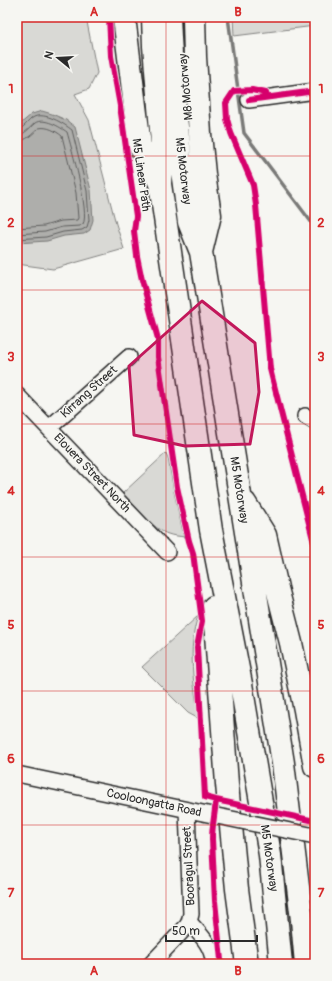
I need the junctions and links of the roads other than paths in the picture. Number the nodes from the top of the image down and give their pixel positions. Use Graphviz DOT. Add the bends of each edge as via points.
graph roads {
  1 [pos="124,17"];
  2 [pos="136,17"];
  3 [pos="153,17"];
  4 [pos="169,17"];
  5 [pos="182,17"];
  6 [pos="194,17"];
  7 [pos="315,91"];
  8 [pos="249,100"];
  9 [pos="160,184"];
  10 [pos="201,252"];
  11 [pos="129,357"];
  12 [pos="17,394"];
  13 [pos="49,428"];
  14 [pos="240,495"];
  15 [pos="211,530"];
  16 [pos="167,552"];
  17 [pos="315,766"];
  18 [pos="17,774"];
  19 [pos="187,810"];
  20 [pos="315,836"];
  21 [pos="190,922"];
  22 [pos="151,964"];
  23 [pos="213,964"];
  24 [pos="247,964"];
  25 [pos="282,964"];
  26 [pos="306,964"];
  1 -- 9 [label="highway" via="140,146"];
  2 -- 9 [label="highway" via="148,144"];
  3 -- 9 [label="highway, M5 Motorway" via="162,142"];
  4 -- 10 [label="highway, M5 Motorway" via="180,156 189,222"];
  5 -- 10 [label="highway, M8 Motorway" via="188,112 201,218"];
  6 -- 10 [label="highway" via="200,134 210,215"];
  7 -- 8 [label="street"];
  9 -- 15 [label="highway, M5 Motorway"];
  10 -- 14 [label="highway, M5 Motorway"];
  11 -- 13 [label="street, Kirrang Street"];
  12 -- 13 [label="street, Elouera Street North"];
  13 -- 16 [label="street, Elouera Street North"];
  14 -- 17 [label="highway" via="264,535 291,643"];
  14 -- 26 [label="highway, M5 Motorway" via="282,763"];
  15 -- 24 [label="highway" via="227,784"];
  15 -- 25 [label="highway, M5 Motorway" via="241,684 270,855"];
  18 -- 19 [label="street, Cooloongatta Road"];
  19 -- 20 [label="street, Cooloongatta Road, bridge"];
  19 -- 21 [label="street, Booragul Street"];
  21 -- 22 [label="street, Booragul Street"];
  21 -- 23 [label="street, Booragul Street" via="212,953"];
}
